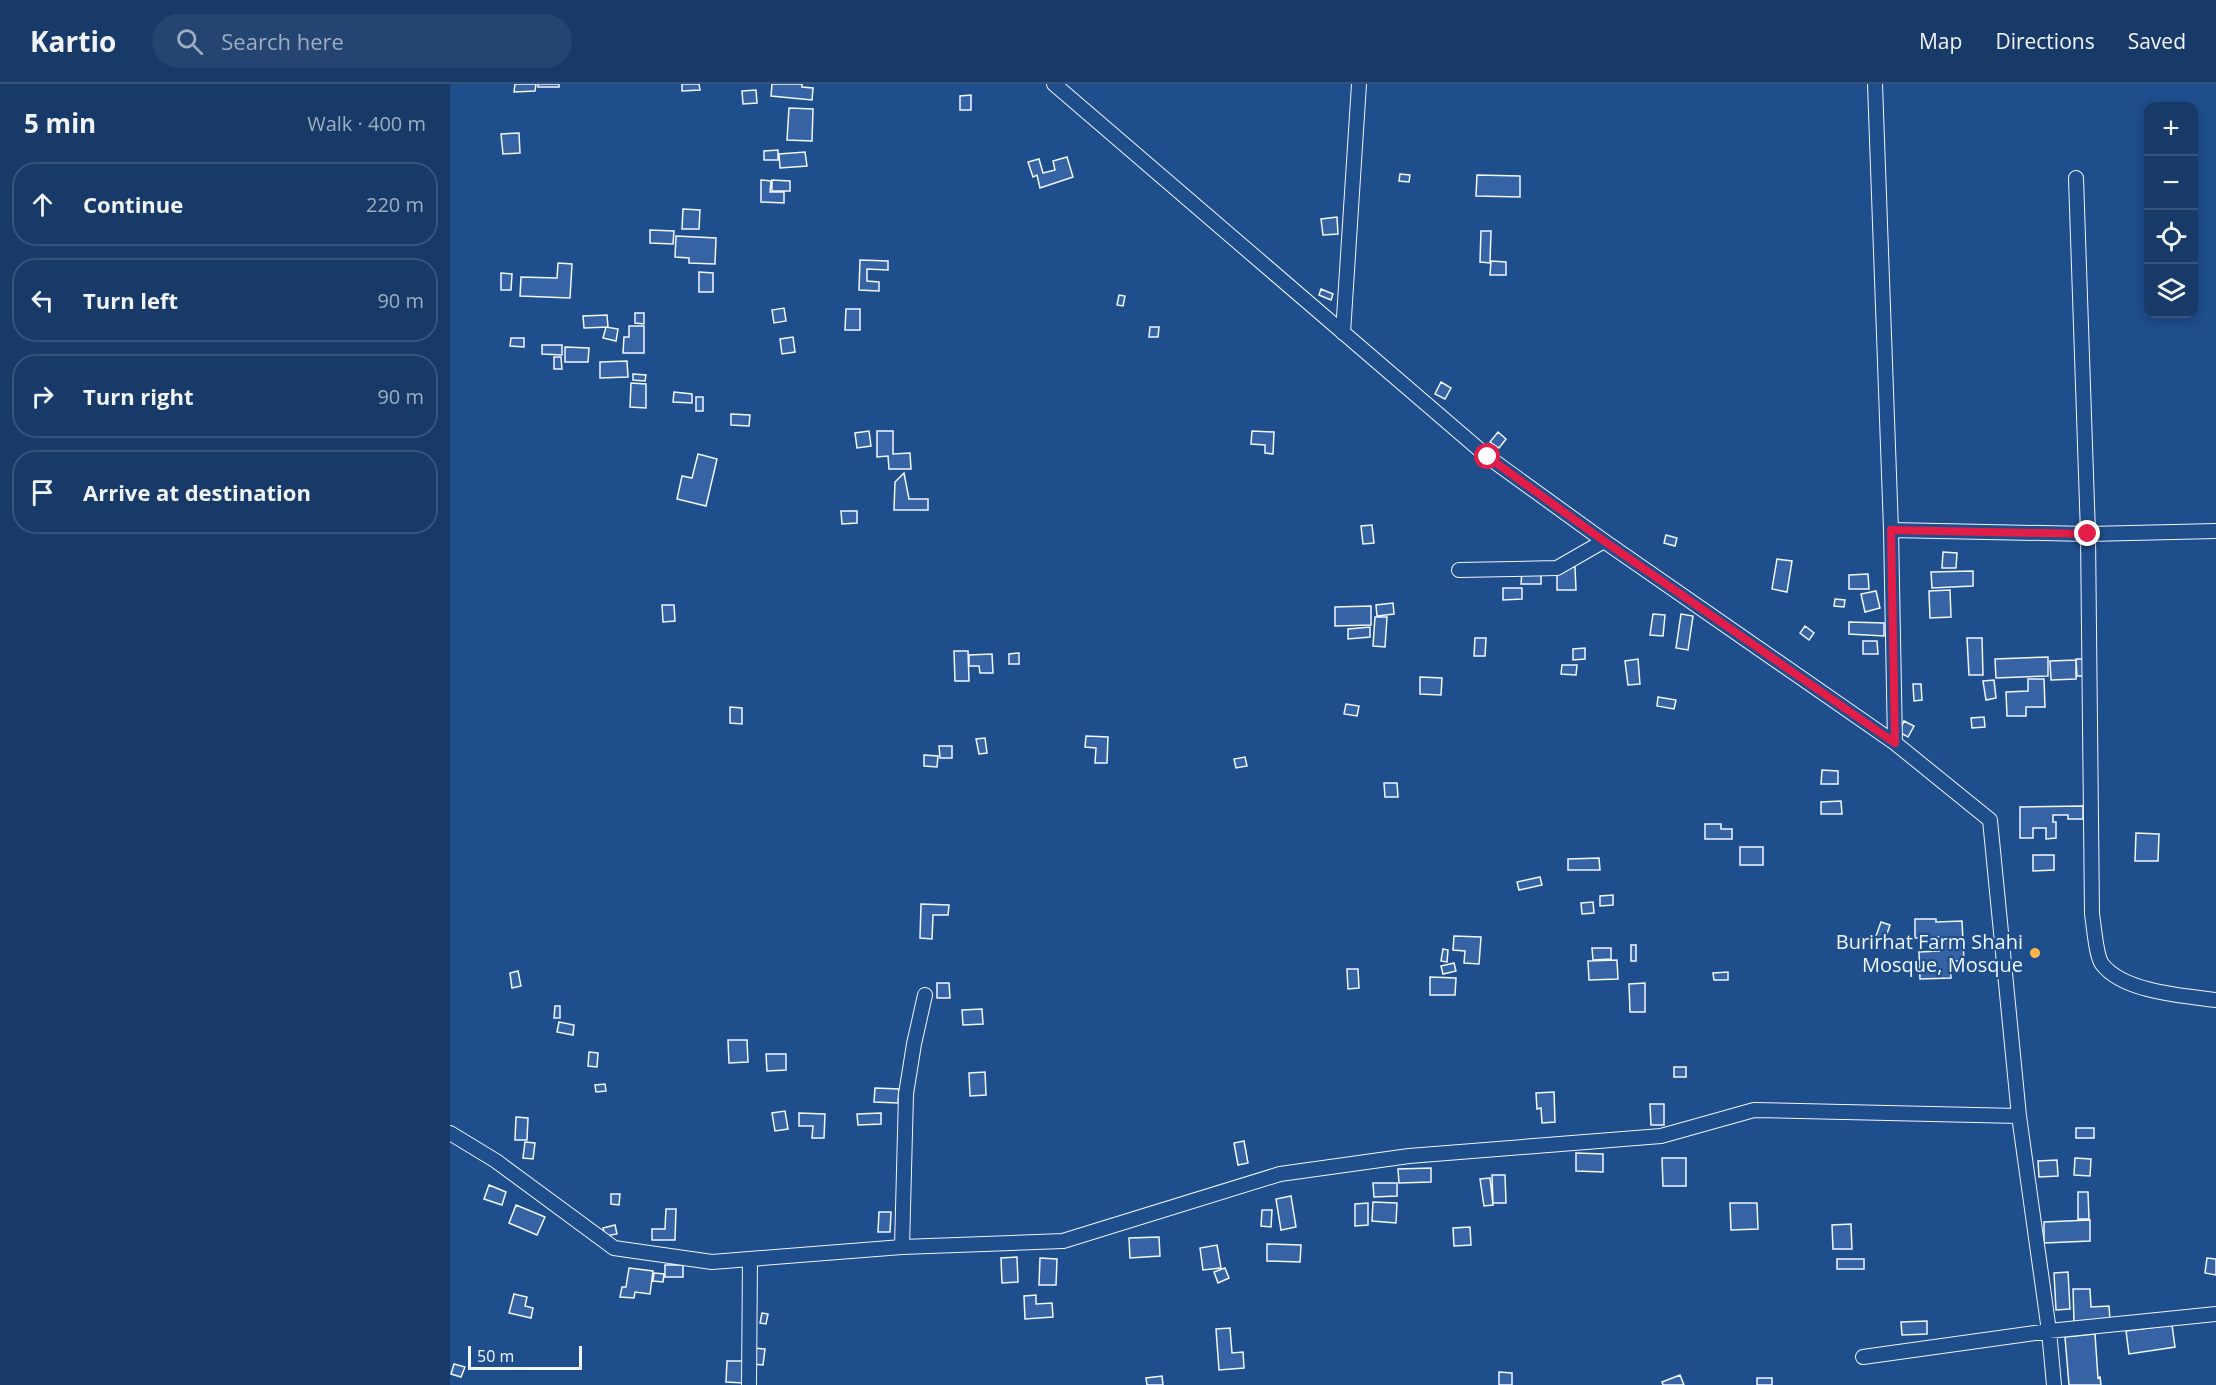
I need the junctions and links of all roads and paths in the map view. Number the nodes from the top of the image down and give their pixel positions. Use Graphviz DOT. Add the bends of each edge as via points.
graph roads {
  1 [pos="1053,84"];
  2 [pos="1359,84"];
  3 [pos="1875,84"];
  4 [pos="2076,178"];
  5 [pos="1343,333"];
  6 [pos="1891,530"];
  7 [pos="2216,531"];
  8 [pos="2088,534"];
  9 [pos="1604,541"];
  10 [pos="1459,570"];
  11 [pos="1895,743"];
  12 [pos="925,995"];
  13 [pos="2216,1000"];
  14 [pos="2019,1116"];
  15 [pos="450,1133"];
  16 [pos="902,1247"];
  17 [pos="750,1260"];
  18 [pos="2216,1314"];
  19 [pos="2049,1331"];
  20 [pos="1863,1357"];
  21 [pos="749,1385"];
  22 [pos="2054,1385"];
  1 -- 5 [label="street"];
  2 -- 5 [label="street"];
  3 -- 6 [label="street"];
  4 -- 8 [label="street"];
  5 -- 9 [label="street" via="1488,457"];
  6 -- 8 [label="street"];
  6 -- 11 [label="street"];
  7 -- 8 [label="street"];
  8 -- 13 [label="street" via="2092,914 2101,963 2116,978 2157,992"];
  9 -- 10 [label="street" via="1557,568"];
  9 -- 11 [label="street"];
  11 -- 14 [label="street" via="1990,820"];
  12 -- 16 [label="street" via="906,1094"];
  14 -- 16 [label="street" via="1754,1110 1661,1136 1409,1156 1280,1174 1063,1241"];
  14 -- 19 [label="street"];
  15 -- 17 [label="street" via="496,1161 614,1248 712,1262"];
  16 -- 17 [label="street"];
  17 -- 21 [label="street"];
  18 -- 19 [label="street"];
  19 -- 20 [label="street"];
  19 -- 22 [label="street"];
}
